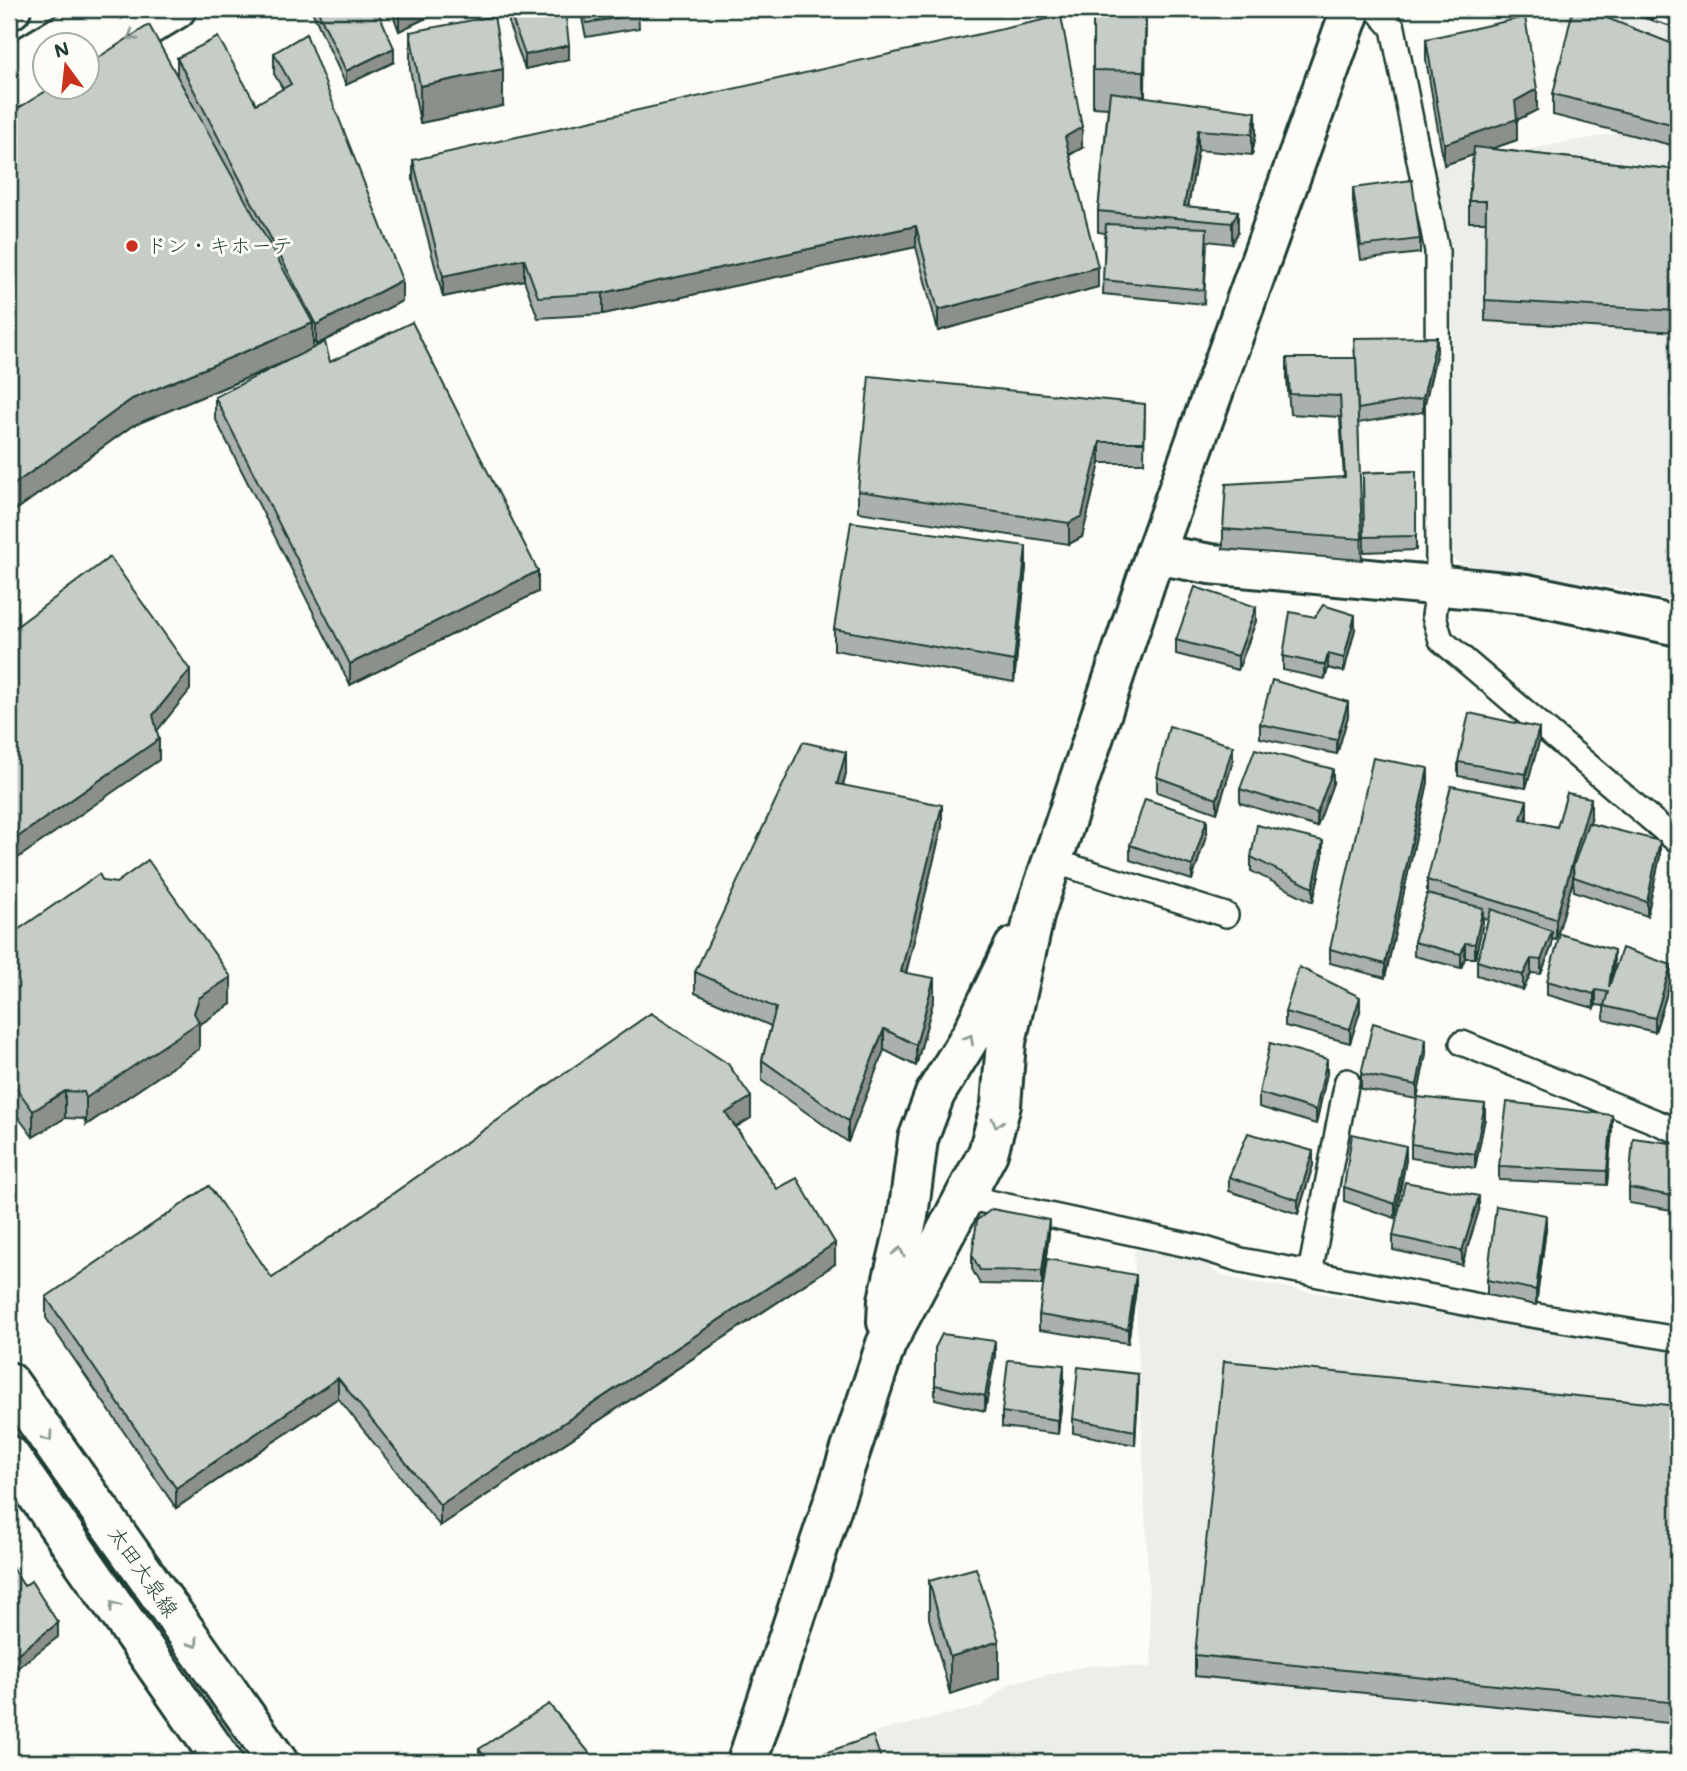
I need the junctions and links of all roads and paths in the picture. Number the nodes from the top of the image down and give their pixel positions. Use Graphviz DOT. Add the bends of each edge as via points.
graph roads {
  1 [pos="105,9"];
  2 [pos="176,9"];
  3 [pos="1352,9"];
  4 [pos="1376,9"];
  5 [pos="102,54"];
  6 [pos="9,67"];
  7 [pos="32,96"];
  8 [pos="9,110"];
  9 [pos="1155,554"];
  10 [pos="1438,587"];
  11 [pos="1678,626"];
  12 [pos="1678,842"];
  13 [pos="1053,861"];
  14 [pos="1035,912"];
  15 [pos="1226,915"];
  16 [pos="1462,1043"];
  17 [pos="1347,1081"];
  18 [pos="1678,1130"];
  19 [pos="965,1197"];
  20 [pos="1310,1273"];
  21 [pos="1678,1339"];
  22 [pos="887,1344"];
  23 [pos="9,1382"];
  24 [pos="9,1455"];
  25 [pos="223,1762"];
  26 [pos="278,1762"];
  27 [pos="747,1762"];
  1 -- 6 [label="street"];
  2 -- 5 [label="street, one-way"];
  3 -- 9 [label="street"];
  4 -- 10 [label="lane" via="1393,28 1437,251"];
  7 -- 8 [label="street"];
  9 -- 10 [label="street" via="1210,564"];
  9 -- 13 [label="street"];
  10 -- 11 [label="street" via="1528,594"];
  10 -- 12 [label="lane" via="1434,616 1441,640"];
  13 -- 14 [label="street"];
  13 -- 15 [label="lane"];
  14 -- 19 [label="street, one-way" via="1006,1042 1001,1105 988,1153"];
  22 -- 14 [label="street, one-way" via="888,1300 908,1216 918,1139 935,1094 972,1034 1002,968"];
  16 -- 18 [label="lane"];
  17 -- 20 [label="lane"];
  19 -- 20 [label="lane"];
  19 -- 22 [label="street"];
  20 -- 21 [label="lane"];
  22 -- 27 [label="street"];
  23 -- 26 [label="street, 太田大泉線, one-way"];
  25 -- 24 [label="street, 太田大泉線, one-way"];
}
